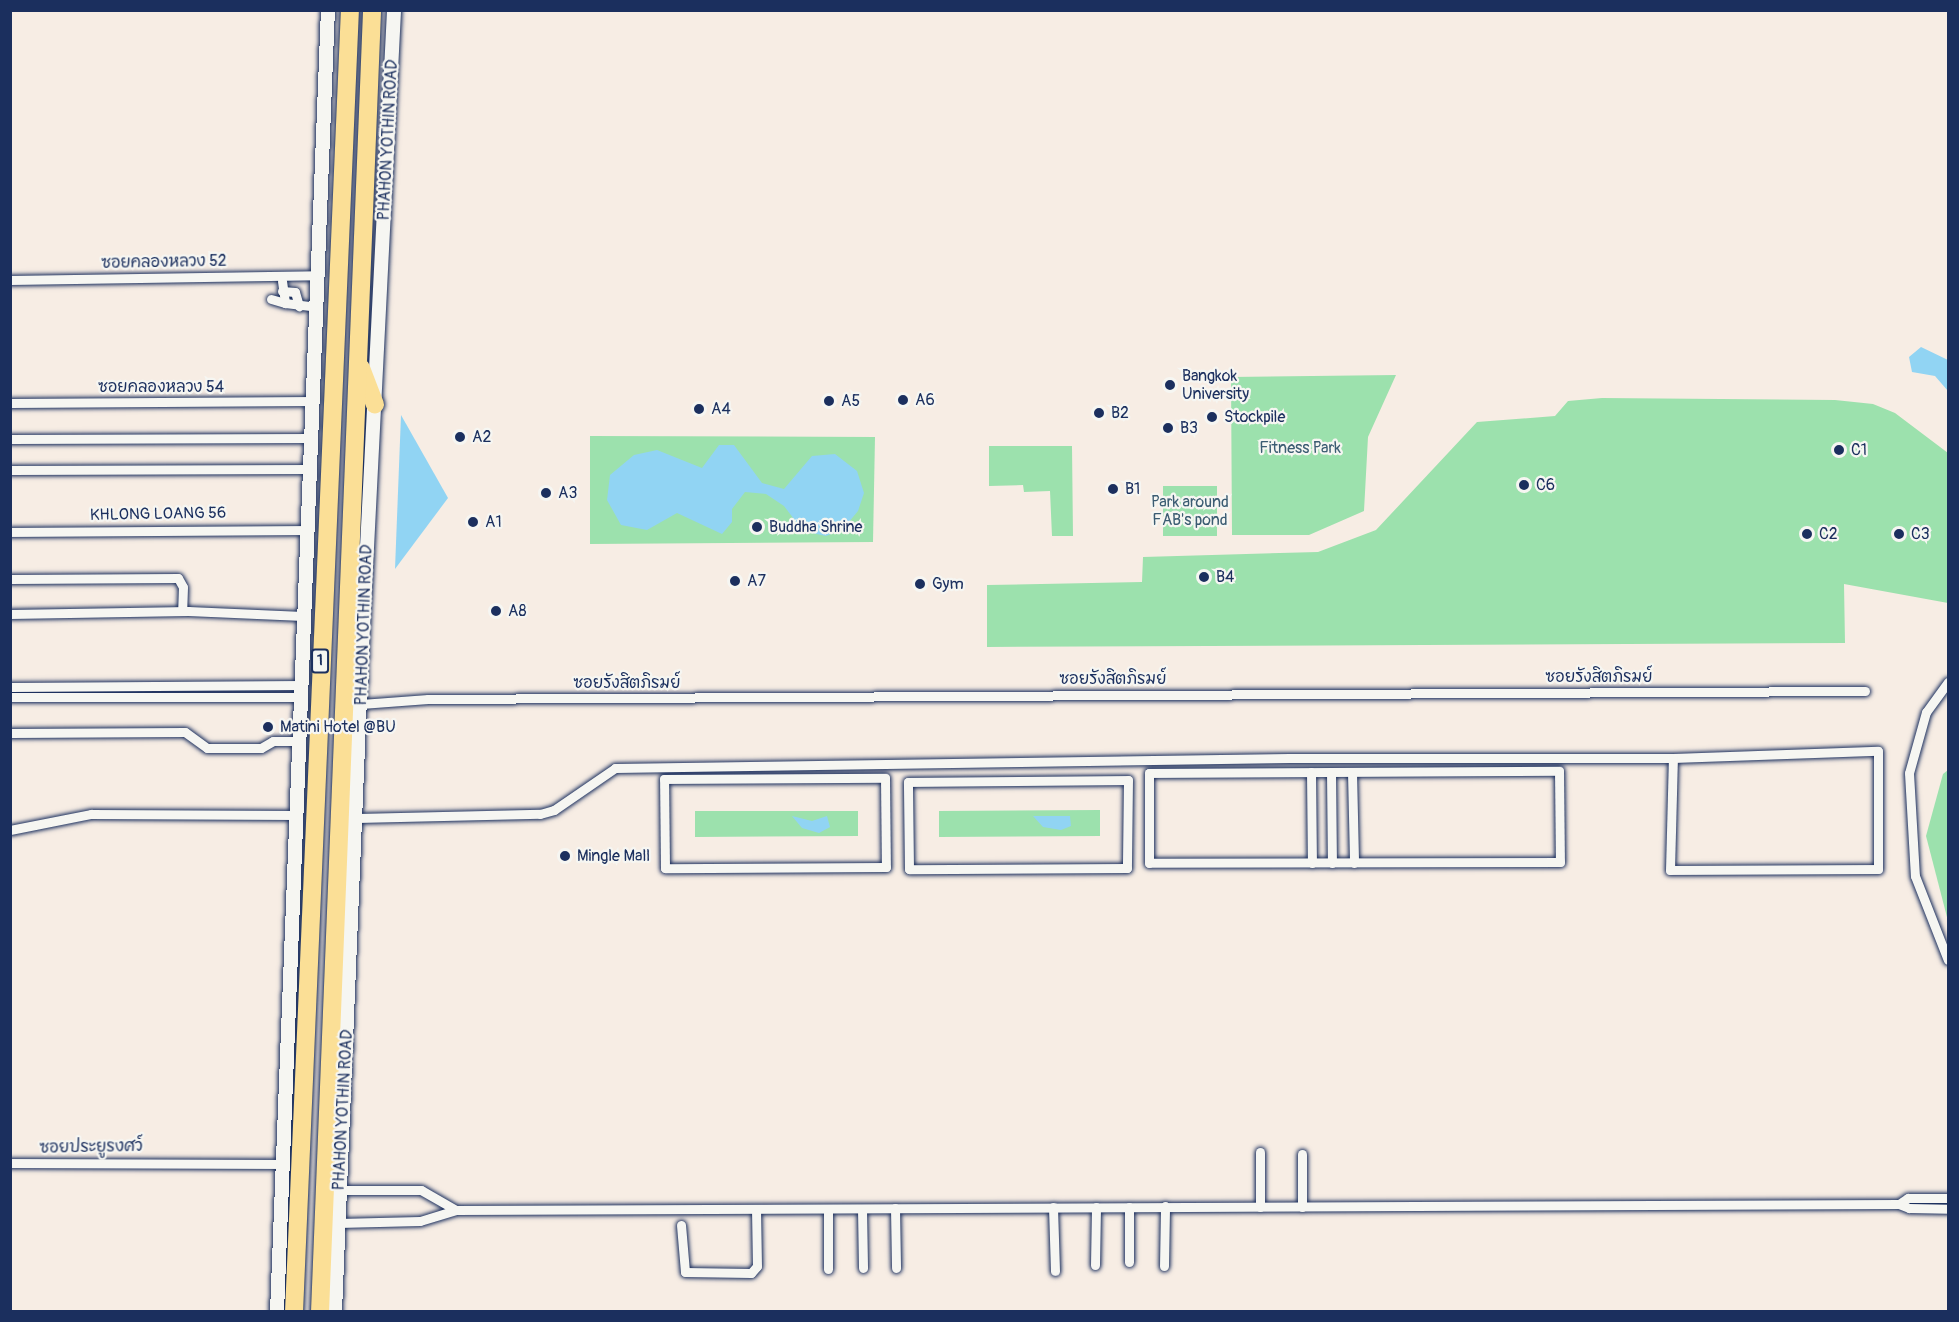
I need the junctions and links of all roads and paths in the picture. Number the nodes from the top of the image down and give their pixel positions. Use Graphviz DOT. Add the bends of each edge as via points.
graph roads {
  1 [pos="328,10"];
  2 [pos="334,10"];
  3 [pos="350,10"];
  4 [pos="372,10"];
  5 [pos="388,10"];
  6 [pos="394,10"];
  7 [pos="325,121"];
  8 [pos="389,130"];
  9 [pos="318,275"];
  10 [pos="10,279"];
  11 [pos="282,280"];
  12 [pos="282,291"];
  13 [pos="271,299"];
  14 [pos="285,303"];
  15 [pos="299,306"];
  16 [pos="317,307"];
  17 [pos="358,361"];
  18 [pos="313,401"];
  19 [pos="10,403"];
  20 [pos="375,404"];
  21 [pos="311,438"];
  22 [pos="10,439"];
  23 [pos="310,469"];
  24 [pos="10,470"];
  25 [pos="307,530"];
  26 [pos="10,532"];
  27 [pos="10,579"];
  28 [pos="182,611"];
  29 [pos="10,614"];
  30 [pos="303,616"];
  31 [pos="1948,682"];
  32 [pos="10,687"];
  33 [pos="301,691"];
  34 [pos="1865,691"];
  35 [pos="10,697"];
  36 [pos="361,704"];
  37 [pos="10,734"];
  38 [pos="299,741"];
  39 [pos="1285,758"];
  40 [pos="1673,758"];
  41 [pos="1016,762"];
  42 [pos="774,764"];
  43 [pos="1286,772"];
  44 [pos="1311,772"];
  45 [pos="1331,772"];
  46 [pos="1352,772"];
  47 [pos="775,778"];
  48 [pos="1016,780"];
  49 [pos="296,815"];
  50 [pos="357,818"];
  51 [pos="10,830"];
  52 [pos="1312,863"];
  53 [pos="1332,863"];
  54 [pos="1354,863"];
  55 [pos="1948,960"];
  56 [pos="1260,1152"];
  57 [pos="1302,1154"];
  58 [pos="10,1163"];
  59 [pos="283,1164"];
  60 [pos="339,1190"];
  61 [pos="1948,1198"];
  62 [pos="1899,1204"];
  63 [pos="1165,1206"];
  64 [pos="1053,1207"];
  65 [pos="1096,1207"];
  66 [pos="1129,1207"];
  67 [pos="1260,1207"];
  68 [pos="1302,1207"];
  69 [pos="895,1208"];
  70 [pos="756,1209"];
  71 [pos="828,1209"];
  72 [pos="862,1209"];
  73 [pos="1948,1209"];
  74 [pos="456,1210"];
  75 [pos="338,1223"];
  76 [pos="681,1225"];
  77 [pos="1129,1262"];
  78 [pos="1095,1265"];
  79 [pos="1164,1266"];
  80 [pos="863,1268"];
  81 [pos="896,1268"];
  82 [pos="828,1269"];
  83 [pos="1055,1271"];
  84 [pos="277,1311"];
  85 [pos="294,1311"];
  86 [pos="320,1311"];
  87 [pos="335,1311"];
  1 -- 7 [label="main road, 1"];
  2 -- 7 [label="main road"];
  3 -- 85 [label="highway, 1"];
  4 -- 17 [label="highway, PHAHON YOTHIN ROAD / 1"];
  5 -- 8 [label="main road"];
  6 -- 8 [label="main road, PHAHON YOTHIN ROAD"];
  7 -- 9 [label="main road, 1"];
  8 -- 20 [label="main road, PHAHON YOTHIN ROAD"];
  9 -- 10 [label="street, ซอยคลองหลวง 52"];
  9 -- 16 [label="main road, 1"];
  11 -- 12 [label="street"];
  12 -- 14 [label="street"];
  12 -- 15 [label="street" via="298,295"];
  13 -- 14 [label="street"];
  14 -- 15 [label="street"];
  15 -- 16 [label="street"];
  16 -- 18 [label="main road, 1"];
  17 -- 20 [label="highway"];
  17 -- 86 [label="highway, PHAHON YOTHIN ROAD / 1"];
  18 -- 19 [label="street, ซอยคลองหลวง 54"];
  18 -- 21 [label="main road, 1"];
  20 -- 36 [label="main road, PHAHON YOTHIN ROAD"];
  21 -- 22 [label="street"];
  21 -- 23 [label="main road, 1"];
  23 -- 24 [label="street"];
  23 -- 25 [label="main road, 1"];
  25 -- 26 [label="street, KHLONG LOANG 56"];
  25 -- 30 [label="main road, 1"];
  27 -- 28 [label="street" via="177,578 183,587"];
  28 -- 29 [label="street"];
  28 -- 30 [label="street"];
  30 -- 33 [label="main road, 1"];
  31 -- 55 [label="street" via="1926,712 1909,773 1914,876"];
  32 -- 33 [label="street"];
  33 -- 35 [label="street"];
  33 -- 38 [label="main road, 1"];
  34 -- 36 [label="street, ซอยรังสิตภิรมย์" via="437,699"];
  36 -- 50 [label="main road, PHAHON YOTHIN ROAD"];
  37 -- 38 [label="street" via="185,732 207,748 261,748 273,741"];
  38 -- 49 [label="main road, 1"];
  39 -- 40 [label="street"];
  39 -- 41 [label="street"];
  39 -- 43 [label="street"];
  40 -- 40 [label="street" via="1878,751 1878,869 1670,870"];
  41 -- 42 [label="street"];
  41 -- 48 [label="street"];
  42 -- 47 [label="street"];
  42 -- 50 [label="street" via="615,768 554,810 540,814"];
  43 -- 44 [label="street"];
  43 -- 52 [label="street" via="1149,773 1149,864"];
  44 -- 45 [label="street"];
  44 -- 52 [label="street"];
  45 -- 46 [label="street"];
  45 -- 53 [label="street"];
  46 -- 54 [label="street"];
  46 -- 54 [label="street" via="1559,771 1560,862"];
  47 -- 47 [label="street" via="663,780 665,868 885,867 885,778"];
  48 -- 48 [label="street" via="1128,780 1127,868 909,869 908,782"];
  49 -- 51 [label="street" via="91,814"];
  49 -- 59 [label="main road, 1"];
  50 -- 60 [label="main road, PHAHON YOTHIN ROAD"];
  52 -- 53 [label="street"];
  53 -- 54 [label="street"];
  56 -- 67 [label="street"];
  57 -- 68 [label="street"];
  58 -- 59 [label="street, ซอยประยูรงศว์"];
  59 -- 84 [label="main road, 1"];
  60 -- 74 [label="street" via="421,1190"];
  60 -- 75 [label="main road, PHAHON YOTHIN ROAD"];
  61 -- 62 [label="street" via="1908,1198"];
  62 -- 68 [label="street"];
  62 -- 73 [label="street"];
  63 -- 66 [label="street"];
  63 -- 67 [label="street"];
  63 -- 79 [label="street"];
  64 -- 65 [label="street"];
  64 -- 69 [label="street"];
  64 -- 83 [label="street"];
  65 -- 66 [label="street"];
  65 -- 78 [label="street"];
  66 -- 77 [label="street"];
  67 -- 68 [label="street"];
  69 -- 72 [label="street"];
  69 -- 81 [label="street"];
  70 -- 71 [label="street"];
  70 -- 74 [label="street"];
  70 -- 76 [label="street" via="757,1266 751,1273 685,1272"];
  71 -- 72 [label="street"];
  71 -- 82 [label="street"];
  72 -- 80 [label="street"];
  74 -- 75 [label="street" via="420,1221"];
  75 -- 87 [label="main road, PHAHON YOTHIN ROAD"];
}
